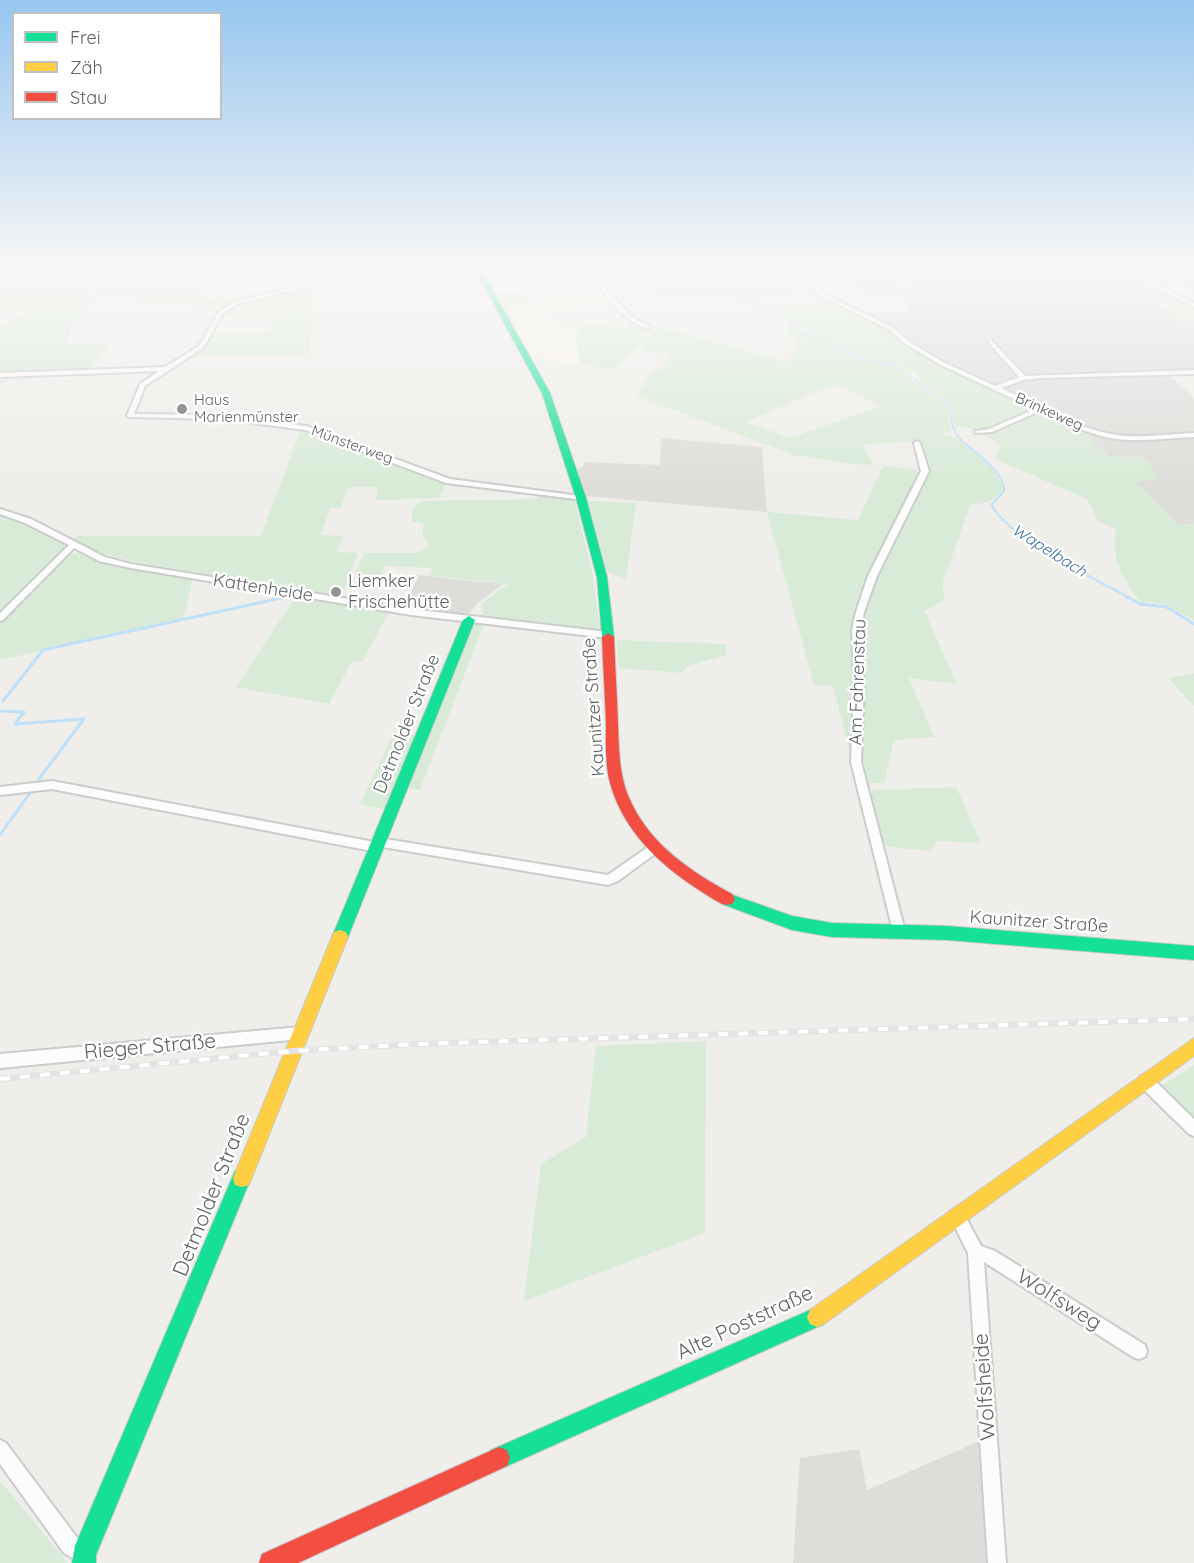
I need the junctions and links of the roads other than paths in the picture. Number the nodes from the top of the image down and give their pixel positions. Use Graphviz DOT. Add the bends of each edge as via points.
graph roads {
  1 [pos="204,342"];
  2 [pos="518,342"];
  3 [pos="907,342"];
  4 [pos="991,342"];
  5 [pos="165,369"];
  6 [pos="1194,372"];
  7 [pos="0,375"];
  8 [pos="1023,378"];
  9 [pos="995,388"];
  10 [pos="1039,409"];
  11 [pos="977,432"];
  12 [pos="1194,435"];
  13 [pos="917,443"];
  14 [pos="581,498"];
  15 [pos="0,511"];
  16 [pos="73,545"];
  17 [pos="0,618"];
  18 [pos="469,620"];
  19 [pos="608,635"];
  20 [pos="0,791"];
  21 [pos="378,845"];
  22 [pos="656,848"];
  23 [pos="899,931"];
  24 [pos="1194,953"];
  25 [pos="300,1034"];
  26 [pos="1194,1046"];
  27 [pos="0,1061"];
  28 [pos="1145,1081"];
  29 [pos="1194,1129"];
  30 [pos="957,1215"];
  31 [pos="976,1252"];
  32 [pos="1139,1351"];
  33 [pos="0,1449"];
  34 [pos="84,1559"];
  35 [pos="271,1563"];
  36 [pos="997,1563"];
  1 -- 5 [label="street"];
  2 -- 14 [label="street, Kaunitzer Straße" via="546,393"];
  3 -- 9 [label="street, Brinkeweg"];
  4 -- 8 [label="street"];
  5 -- 7 [label="street"];
  5 -- 14 [label="street, Münsterweg" via="138,388 130,416 244,418 306,428 449,481"];
  6 -- 8 [label="street"];
  8 -- 9 [label="street"];
  9 -- 10 [label="street, Brinkeweg"];
  10 -- 11 [label="street" via="990,431"];
  10 -- 12 [label="street, Brinkeweg" via="1110,436"];
  13 -- 23 [label="street, Am Fahrenstau" via="925,471 879,563 860,610 856,639 856,762"];
  14 -- 19 [label="street, Kaunitzer Straße" via="602,577"];
  15 -- 16 [label="street, Kattenheide" via="28,520"];
  16 -- 17 [label="street"];
  16 -- 18 [label="street, Kattenheide" via="102,559 131,566"];
  18 -- 19 [label="street, Kattenheide"];
  18 -- 21 [label="street, Detmolder Straße"];
  19 -- 22 [label="street, Kaunitzer Straße" via="617,784 631,817"];
  20 -- 21 [label="street" via="52,785"];
  21 -- 22 [label="street" via="608,880"];
  21 -- 25 [label="street, Detmolder Straße"];
  22 -- 23 [label="street, Kaunitzer Straße" via="690,878 761,913 832,930"];
  23 -- 24 [label="street, Kaunitzer Straße"];
  25 -- 27 [label="street, Rieger Straße"];
  25 -- 34 [label="street, Detmolder Straße"];
  26 -- 28 [label="street, Alte Poststraße"];
  28 -- 29 [label="street"];
  28 -- 30 [label="street, Alte Poststraße"];
  30 -- 31 [label="street, Wolfsheide"];
  30 -- 35 [label="street, Alte Poststraße" via="812,1320"];
  31 -- 32 [label="street, Wolfsweg" via="990,1256"];
  31 -- 36 [label="street, Wolfsheide"];
  33 -- 34 [label="street" via="70,1546"];
}
